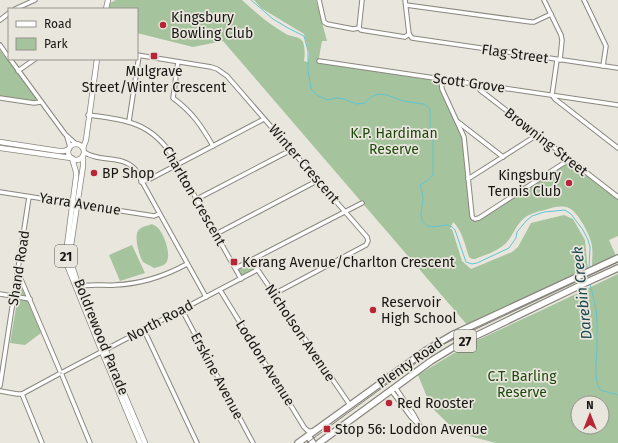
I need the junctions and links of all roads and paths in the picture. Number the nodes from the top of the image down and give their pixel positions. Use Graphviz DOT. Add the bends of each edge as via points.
graph roads {
  1 [pos="35,0"];
  2 [pos="319,0"];
  3 [pos="362,0"];
  4 [pos="405,0"];
  5 [pos="544,0"];
  6 [pos="584,0"];
  7 [pos="406,5"];
  8 [pos="17,8"];
  9 [pos="8,14"];
  10 [pos="551,14"];
  11 [pos="0,20"];
  12 [pos="359,28"];
  13 [pos="409,34"];
  14 [pos="0,46"];
  15 [pos="138,56"];
  16 [pos="8,57"];
  17 [pos="10,60"];
  18 [pos="34,60"];
  19 [pos="97,60"];
  20 [pos="137,60"];
  21 [pos="558,60"];
  22 [pos="319,61"];
  23 [pos="178,62"];
  24 [pos="603,66"];
  25 [pos="618,68"];
  26 [pos="18,71"];
  27 [pos="440,79"];
  28 [pos="478,85"];
  29 [pos="552,95"];
  30 [pos="38,97"];
  31 [pos="0,98"];
  32 [pos="29,102"];
  33 [pos="41,102"];
  34 [pos="618,105"];
  35 [pos="89,114"];
  36 [pos="264,119"];
  37 [pos="128,121"];
  38 [pos="457,121"];
  39 [pos="471,133"];
  40 [pos="65,134"];
  41 [pos="537,135"];
  42 [pos="464,137"];
  43 [pos="0,142"];
  44 [pos="77,144"];
  45 [pos="21,146"];
  46 [pos="213,146"];
  47 [pos="0,148"];
  48 [pos="70,148"];
  49 [pos="618,148"];
  50 [pos="291,150"];
  51 [pos="23,151"];
  52 [pos="83,153"];
  53 [pos="503,157"];
  54 [pos="72,158"];
  55 [pos="569,159"];
  56 [pos="177,164"];
  57 [pos="78,179"];
  58 [pos="468,179"];
  59 [pos="317,180"];
  60 [pos="141,181"];
  61 [pos="0,192"];
  62 [pos="29,197"];
  63 [pos="618,197"];
  64 [pos="197,199"];
  65 [pos="75,203"];
  66 [pos="362,203"];
  67 [pos="345,212"];
  68 [pos="158,213"];
  69 [pos="216,234"];
  70 [pos="618,258"];
  71 [pos="251,260"];
  72 [pos="187,264"];
  73 [pos="236,268"];
  74 [pos="618,268"];
  75 [pos="257,270"];
  76 [pos="18,274"];
  77 [pos="241,279"];
  78 [pos="77,287"];
  79 [pos="220,290"];
  80 [pos="0,294"];
  81 [pos="274,294"];
  82 [pos="14,296"];
  83 [pos="206,297"];
  84 [pos="30,299"];
  85 [pos="182,310"];
  86 [pos="472,326"];
  87 [pos="144,330"];
  88 [pos="477,336"];
  89 [pos="104,350"];
  90 [pos="61,373"];
  91 [pos="386,379"];
  92 [pos="0,386"];
  93 [pos="393,389"];
  94 [pos="0,391"];
  95 [pos="22,394"];
  96 [pos="126,403"];
  97 [pos="350,405"];
  98 [pos="420,427"];
  99 [pos="314,431"];
  100 [pos="308,436"];
  101 [pos="42,443"];
  102 [pos="90,443"];
  103 [pos="140,443"];
  104 [pos="145,443"];
  105 [pos="197,443"];
  106 [pos="253,443"];
  107 [pos="298,443"];
  108 [pos="313,443"];
  109 [pos="319,443"];
  1 -- 8 [label="street"];
  2 -- 12 [label="street" via="324,22"];
  3 -- 12 [label="street"];
  4 -- 7 [label="street"];
  5 -- 10 [label="street"];
  6 -- 24 [label="street" via="606,46"];
  7 -- 10 [label="street" via="531,22"];
  7 -- 13 [label="street"];
  9 -- 11 [label="street"];
  10 -- 21 [label="street" via="562,40"];
  12 -- 13 [label="street" via="405,37"];
  13 -- 21 [label="street, Flag Street" via="412,38"];
  14 -- 16 [label="street"];
  15 -- 23 [label="street, Winter Crescent"];
  17 -- 26 [label="street"];
  18 -- 26 [label="street"];
  19 -- 35 [label="main road, Boldrewood Parade"];
  20 -- 37 [label="street"];
  21 -- 24 [label="street, Flag Street"];
  21 -- 29 [label="street"];
  22 -- 27 [label="street, Scott Grove"];
  23 -- 36 [label="street, Winter Crescent" via="211,67 224,73"];
  23 -- 46 [label="street" via="173,98 193,116"];
  24 -- 25 [label="street, Flag Street"];
  26 -- 30 [label="street"];
  27 -- 28 [label="street, Scott Grove"];
  27 -- 38 [label="street"];
  28 -- 29 [label="street, Scott Grove"];
  28 -- 41 [label="street, Browning Street" via="480,90"];
  29 -- 34 [label="street, Scott Grove"];
  29 -- 49 [label="street"];
  30 -- 32 [label="street"];
  30 -- 33 [label="street"];
  31 -- 32 [label="street"];
  32 -- 33 [label="street"];
  33 -- 40 [label="street"];
  35 -- 37 [label="street, Charlton Crescent"];
  35 -- 44 [label="main road, Boldrewood Parade" via="85,135"];
  35 -- 52 [label="main road, Boldrewood Parade"];
  36 -- 46 [label="street"];
  36 -- 50 [label="street, Winter Crescent"];
  37 -- 56 [label="street, Charlton Crescent" via="156,135 166,145"];
  38 -- 39 [label="street"];
  38 -- 42 [label="street"];
  39 -- 42 [label="street"];
  39 -- 53 [label="street"];
  40 -- 44 [label="street"];
  40 -- 48 [label="street"];
  41 -- 53 [label="street"];
  41 -- 55 [label="street, Browning Street"];
  42 -- 58 [label="street"];
  43 -- 45 [label="main road"];
  44 -- 48 [label="main road"];
  44 -- 52 [label="main road" via="81,145"];
  45 -- 48 [label="main road" via="59,151"];
  45 -- 51 [label="main road"];
  46 -- 56 [label="street"];
  47 -- 51 [label="main road"];
  48 -- 54 [label="main road, 21" via="69,154"];
  50 -- 59 [label="street, Winter Crescent"];
  50 -- 64 [label="street"];
  51 -- 54 [label="main road"];
  52 -- 54 [label="main road" via="80,159"];
  52 -- 57 [label="main road, Boldrewood Parade / 21"];
  52 -- 60 [label="street" via="122,161 132,166"];
  53 -- 58 [label="street"];
  54 -- 57 [label="main road, Boldrewood Parade / 21"];
  55 -- 58 [label="street" via="477,219 472,216"];
  55 -- 63 [label="street, Browning Street"];
  56 -- 60 [label="street" via="150,179"];
  56 -- 64 [label="street, Charlton Crescent"];
  57 -- 65 [label="main road, Boldrewood Parade / 21"];
  59 -- 67 [label="street, Winter Crescent"];
  59 -- 69 [label="street"];
  60 -- 68 [label="street"];
  61 -- 62 [label="street, Yarra Avenue"];
  62 -- 65 [label="street, Yarra Avenue"];
  62 -- 76 [label="street, Shand Road"];
  64 -- 69 [label="street, Charlton Crescent"];
  65 -- 68 [label="street, Yarra Avenue" via="156,216"];
  65 -- 78 [label="main road, Boldrewood Parade / 21" via="70,260"];
  66 -- 67 [label="street"];
  67 -- 71 [label="street"];
  67 -- 81 [label="street, Winter Crescent" via="367,237 367,244"];
  68 -- 72 [label="street"];
  69 -- 73 [label="street, Charlton Crescent"];
  70 -- 86 [label="highway, Plenty Road / 27"];
  71 -- 73 [label="street"];
  71 -- 75 [label="street, Nicholson Avenue"];
  72 -- 78 [label="street" via="163,276 131,284"];
  72 -- 83 [label="street"];
  73 -- 77 [label="street, Charlton Crescent"];
  74 -- 88 [label="highway, Plenty Road / 27"];
  75 -- 77 [label="street, North Road"];
  75 -- 81 [label="street, Nicholson Avenue"];
  76 -- 82 [label="street, Shand Road"];
  76 -- 84 [label="street"];
  77 -- 79 [label="street, North Road"];
  78 -- 89 [label="main road, Boldrewood Parade / 21"];
  79 -- 83 [label="street, North Road"];
  79 -- 99 [label="street, Loddon Avenue" via="304,426 308,431"];
  80 -- 82 [label="street"];
  81 -- 97 [label="street, Nicholson Avenue"];
  82 -- 84 [label="street"];
  82 -- 92 [label="street, Shand Road"];
  83 -- 85 [label="street, North Road"];
  84 -- 90 [label="street"];
  85 -- 87 [label="street, North Road"];
  85 -- 106 [label="street, Erskine Avenue"];
  86 -- 88 [label="highway"];
  86 -- 91 [label="highway, Plenty Road / 27" via="425,350"];
  87 -- 89 [label="street, North Road"];
  87 -- 105 [label="street"];
  88 -- 93 [label="highway, Plenty Road / 27" via="443,353"];
  89 -- 90 [label="street, North Road"];
  89 -- 96 [label="main road, Boldrewood Parade / 21"];
  90 -- 95 [label="street, North Road"];
  90 -- 102 [label="street"];
  91 -- 93 [label="highway"];
  91 -- 97 [label="highway, Plenty Road / 27"];
  93 -- 98 [label="street"];
  93 -- 109 [label="highway, Plenty Road / 27"];
  94 -- 95 [label="street"];
  95 -- 101 [label="street"];
  96 -- 103 [label="main road, Boldrewood Parade / 21"];
  96 -- 104 [label="main road, Boldrewood Parade / 21"];
  97 -- 99 [label="highway, Plenty Road / 27"];
  99 -- 100 [label="highway, Plenty Road / 27"];
  100 -- 107 [label="highway, Plenty Road / 27"];
  100 -- 108 [label="highway"];
}
